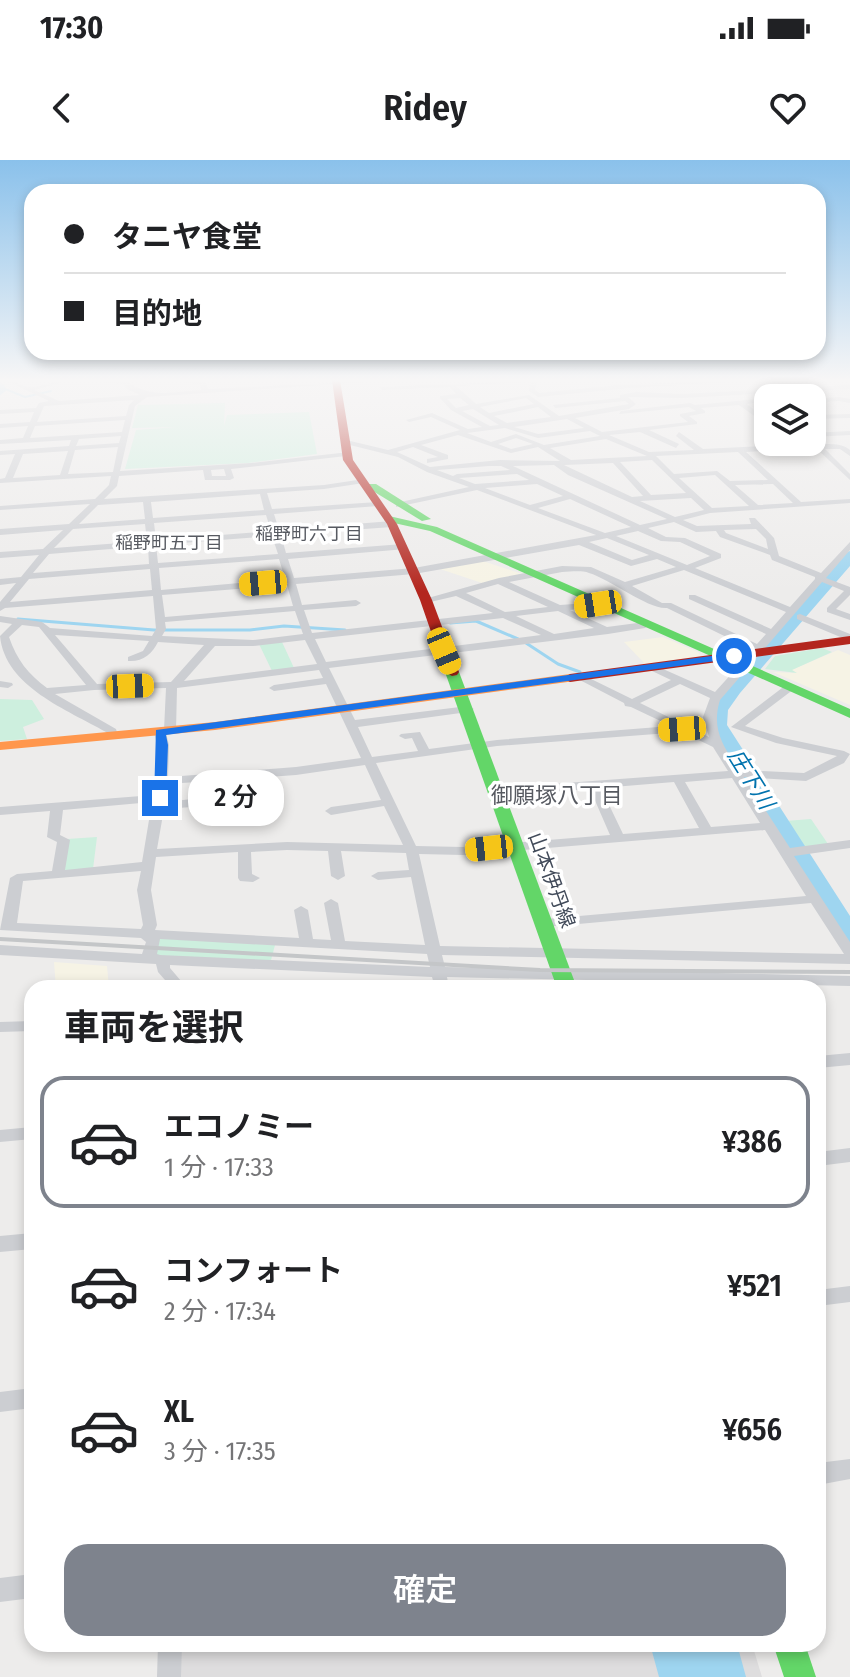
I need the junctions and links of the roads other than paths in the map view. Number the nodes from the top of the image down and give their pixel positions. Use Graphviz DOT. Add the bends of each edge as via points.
graph roads {
  1 [pos="47,450"];
  2 [pos="36,451"];
  3 [pos="72,451"];
  4 [pos="96,451"];
  5 [pos="121,451"];
  6 [pos="322,451"];
  7 [pos="348,451"];
  8 [pos="378,451"];
  9 [pos="393,451"];
  10 [pos="429,451"];
  11 [pos="550,451"];
  12 [pos="583,451"];
  13 [pos="639,451"];
  14 [pos="725,451"];
  15 [pos="741,451"];
  16 [pos="20,452"];
  17 [pos="388,452"];
  18 [pos="702,452"];
  19 [pos="0,453"];
  20 [pos="826,455"];
  21 [pos="652,456"];
  22 [pos="599,460"];
  23 [pos="614,460"];
  24 [pos="500,462"];
  25 [pos="568,462"];
  26 [pos="556,463"];
  27 [pos="835,463"];
  28 [pos="850,463"];
  29 [pos="426,466"];
  30 [pos="521,472"];
  31 [pos="116,474"];
  32 [pos="88,475"];
  33 [pos="674,476"];
  34 [pos="63,477"];
  35 [pos="448,477"];
  36 [pos="36,478"];
  37 [pos="850,478"];
  38 [pos="4,481"];
  39 [pos="361,481"];
  40 [pos="538,482"];
  41 [pos="772,482"];
  42 [pos="729,483"];
  43 [pos="478,487"];
  44 [pos="549,487"];
  45 [pos="263,492"];
  46 [pos="693,495"];
  47 [pos="570,497"];
  48 [pos="649,498"];
  49 [pos="503,499"];
  50 [pos="147,500"];
  51 [pos="631,500"];
  52 [pos="850,501"];
  53 [pos="100,502"];
  54 [pos="49,504"];
  55 [pos="800,505"];
  56 [pos="592,506"];
  57 [pos="5,507"];
  58 [pos="327,507"];
  59 [pos="527,508"];
  60 [pos="756,508"];
  61 [pos="741,509"];
  62 [pos="580,510"];
  63 [pos="710,511"];
  64 [pos="269,512"];
  65 [pos="568,513"];
  66 [pos="557,516"];
  67 [pos="614,516"];
  68 [pos="149,520"];
  69 [pos="675,520"];
  70 [pos="394,523"];
  71 [pos="581,525"];
  72 [pos="73,526"];
  73 [pos="757,526"];
  74 [pos="356,527"];
  75 [pos="50,528"];
  76 [pos="335,528"];
  77 [pos="640,528"];
  78 [pos="718,528"];
  79 [pos="3,532"];
  80 [pos="275,533"];
  81 [pos="605,535"];
  82 [pos="453,538"];
  83 [pos="153,542"];
  84 [pos="580,542"];
  85 [pos="850,545"];
  86 [pos="48,549"];
  87 [pos="367,550"];
  88 [pos="323,553"];
  89 [pos="772,553"];
  90 [pos="0,555"];
  91 [pos="282,556"];
  92 [pos="657,556"];
  93 [pos="493,558"];
  94 [pos="154,566"];
  95 [pos="688,567"];
  96 [pos="414,571"];
  97 [pos="531,574"];
  98 [pos="712,576"];
  99 [pos="25,578"];
  100 [pos="332,578"];
  101 [pos="823,579"];
  102 [pos="290,581"];
  103 [pos="499,581"];
  104 [pos="693,581"];
  105 [pos="0,582"];
  106 [pos="624,585"];
  107 [pos="850,590"];
  108 [pos="158,592"];
  109 [pos="457,593"];
  110 [pos="91,598"];
  111 [pos="426,600"];
  112 [pos="356,603"];
  113 [pos="338,604"];
  114 [pos="598,604"];
  115 [pos="668,605"];
  116 [pos="1,606"];
  117 [pos="298,608"];
  118 [pos="561,609"];
  119 [pos="254,611"];
  120 [pos="92,613"];
  121 [pos="794,613"];
  122 [pos="507,616"];
  123 [pos="846,616"];
  124 [pos="341,618"];
  125 [pos="0,619"];
  126 [pos="160,620"];
  127 [pos="20,621"];
  128 [pos="434,624"];
  129 [pos="645,625"];
  130 [pos="824,627"];
  131 [pos="258,628"];
  132 [pos="47,631"];
  133 [pos="608,631"];
  134 [pos="553,637"];
  135 [pos="155,639"];
  136 [pos="310,639"];
  137 [pos="850,639"];
  138 [pos="212,643"];
  139 [pos="764,647"];
  140 [pos="444,651"];
  141 [pos="724,658"];
  142 [pos="132,659"];
  143 [pos="324,666"];
  144 [pos="654,668"];
  145 [pos="747,669"];
  146 [pos="581,678"];
  147 [pos="331,680"];
  148 [pos="678,681"];
  149 [pos="174,685"];
  150 [pos="94,687"];
  151 [pos="790,687"];
  152 [pos="274,688"];
  153 [pos="44,692"];
  154 [pos="716,697"];
  155 [pos="465,701"];
  156 [pos="629,704"];
  157 [pos="850,714"];
  158 [pos="349,716"];
  159 [pos="682,729"];
  160 [pos="165,732"];
  161 [pos="112,736"];
  162 [pos="405,736"];
  163 [pos="480,745"];
  164 [pos="717,745"];
  165 [pos="0,746"];
  166 [pos="425,753"];
  167 [pos="370,761"];
  168 [pos="741,774"];
  169 [pos="678,779"];
  170 [pos="162,781"];
  171 [pos="594,785"];
  172 [pos="498,792"];
  173 [pos="159,802"];
  174 [pos="389,802"];
  175 [pos="192,803"];
  176 [pos="57,805"];
  177 [pos="0,811"];
  178 [pos="331,811"];
  179 [pos="768,826"];
  180 [pos="707,831"];
  181 [pos="618,838"];
  182 [pos="850,844"];
  183 [pos="515,846"];
  184 [pos="334,848"];
  185 [pos="244,849"];
  186 [pos="412,851"];
  187 [pos="791,852"];
  188 [pos="150,859"];
  189 [pos="387,872"];
  190 [pos="58,873"];
  191 [pos="416,873"];
  192 [pos="338,876"];
  193 [pos="245,878"];
  194 [pos="6,896"];
  195 [pos="815,899"];
  196 [pos="331,903"];
  197 [pos="301,910"];
  198 [pos="545,923"];
  199 [pos="4,926"];
  200 [pos="54,930"];
  201 [pos="146,935"];
  202 [pos="307,943"];
  203 [pos="339,945"];
  204 [pos="0,950"];
  205 [pos="432,950"];
  206 [pos="555,952"];
  207 [pos="42,953"];
  208 [pos="850,956"];
  209 [pos="163,961"];
  210 [pos="173,980"];
  211 [pos="426,980"];
  212 [pos="440,980"];
  213 [pos="565,980"];
  214 [pos="826,981"];
  215 [pos="850,981"];
  216 [pos="24,1026"];
  217 [pos="0,1027"];
  218 [pos="850,1059"];
  219 [pos="826,1061"];
  220 [pos="24,1134"];
  221 [pos="0,1136"];
  222 [pos="850,1155"];
  223 [pos="826,1158"];
  224 [pos="24,1242"];
  225 [pos="0,1244"];
  226 [pos="850,1294"];
  227 [pos="826,1297"];
  228 [pos="24,1399"];
  229 [pos="0,1402"];
  230 [pos="850,1469"];
  231 [pos="826,1473"];
  232 [pos="24,1587"];
  233 [pos="0,1590"];
  234 [pos="170,1652"];
  235 [pos="792,1652"];
  236 [pos="169,1677"];
  237 [pos="800,1677"];
  1 -- 36 [label="street"];
  2 -- 16 [label="street"];
  3 -- 34 [label="street"];
  4 -- 32 [label="street"];
  5 -- 31 [label="street"];
  6 -- 31 [label="street" via="227,466"];
  7 -- 39 [label="main road"];
  8 -- 17 [label="street"];
  9 -- 17 [label="street"];
  10 -- 29 [label="street" via="445,457"];
  11 -- 25 [label="street"];
  12 -- 22 [label="street"];
  13 -- 21 [label="street"];
  14 -- 18 [label="street"];
  15 -- 41 [label="street"];
  16 -- 19 [label="street"];
  16 -- 38 [label="street"];
  17 -- 29 [label="street"];
  18 -- 21 [label="street"];
  20 -- 27 [label="street"];
  21 -- 23 [label="street"];
  21 -- 33 [label="street"];
  22 -- 23 [label="street"];
  22 -- 25 [label="street"];
  23 -- 48 [label="street"];
  24 -- 26 [label="street"];
  24 -- 29 [label="street"];
  24 -- 30 [label="street"];
  25 -- 26 [label="street"];
  26 -- 51 [label="street" via="568,474"];
  27 -- 28 [label="street"];
  27 -- 37 [label="street"];
  29 -- 35 [label="street"];
  30 -- 35 [label="street"];
  30 -- 40 [label="street"];
  31 -- 32 [label="street"];
  31 -- 53 [label="street"];
  32 -- 34 [label="street"];
  33 -- 42 [label="street" via="717,473"];
  33 -- 46 [label="street"];
  34 -- 36 [label="street"];
  35 -- 43 [label="street"];
  36 -- 38 [label="street"];
  39 -- 45 [label="street"];
  39 -- 70 [label="main road"];
  40 -- 43 [label="street"];
  40 -- 44 [label="street"];
  41 -- 42 [label="street"];
  41 -- 55 [label="street"];
  42 -- 60 [label="street"];
  43 -- 49 [label="street"];
  43 -- 70 [label="street"];
  44 -- 47 [label="street"];
  44 -- 49 [label="street"];
  45 -- 50 [label="street"];
  45 -- 64 [label="street"];
  46 -- 48 [label="street"];
  46 -- 63 [label="street"];
  47 -- 56 [label="street"];
  47 -- 59 [label="street"];
  48 -- 51 [label="street"];
  49 -- 59 [label="street"];
  50 -- 53 [label="street"];
  50 -- 68 [label="street"];
  51 -- 69 [label="street"];
  52 -- 55 [label="street"];
  53 -- 54 [label="street"];
  53 -- 72 [label="street"];
  54 -- 57 [label="street"];
  54 -- 75 [label="street"];
  55 -- 60 [label="street"];
  56 -- 62 [label="street"];
  56 -- 67 [label="street"];
  57 -- 79 [label="street"];
  58 -- 64 [label="street"];
  58 -- 70 [label="street"];
  58 -- 76 [label="street"];
  59 -- 66 [label="street"];
  60 -- 61 [label="street"];
  61 -- 63 [label="street"];
  61 -- 73 [label="street"];
  63 -- 69 [label="street"];
  64 -- 68 [label="street"];
  64 -- 80 [label="street"];
  65 -- 66 [label="street"];
  66 -- 71 [label="street"];
  67 -- 71 [label="street"];
  67 -- 77 [label="street"];
  68 -- 72 [label="street"];
  68 -- 83 [label="street"];
  69 -- 77 [label="street"];
  69 -- 78 [label="street" via="696,529"];
  70 -- 74 [label="street"];
  70 -- 82 [label="main road"];
  70 -- 82 [label="main road" via="410,536"];
  70 -- 87 [label="street"];
  70 -- 96 [label="main road, 山本伊丹線"];
  71 -- 81 [label="street"];
  72 -- 75 [label="street"];
  72 -- 86 [label="street"];
  73 -- 78 [label="street"];
  73 -- 89 [label="street" via="770,538"];
  74 -- 76 [label="street"];
  74 -- 87 [label="street"];
  75 -- 79 [label="street"];
  76 -- 80 [label="street"];
  77 -- 81 [label="street"];
  77 -- 95 [label="street" via="718,556"];
  78 -- 89 [label="street" via="723,535"];
  80 -- 83 [label="street"];
  80 -- 91 [label="street"];
  81 -- 84 [label="street"];
  81 -- 92 [label="street"];
  82 -- 93 [label="main road"];
  83 -- 86 [label="street"];
  83 -- 94 [label="street"];
  84 -- 92 [label="street" via="631,563"];
  84 -- 93 [label="street"];
  85 -- 101 [label="street" via="840,565"];
  86 -- 90 [label="street"];
  86 -- 99 [label="street"];
  87 -- 88 [label="street"];
  88 -- 91 [label="street"];
  88 -- 100 [label="street"];
  89 -- 101 [label="street"];
  91 -- 94 [label="street"];
  91 -- 102 [label="street"];
  92 -- 95 [label="street"];
  93 -- 96 [label="street"];
  93 -- 97 [label="main road"];
  94 -- 99 [label="street"];
  94 -- 108 [label="street"];
  95 -- 98 [label="street"];
  95 -- 106 [label="street"];
  96 -- 100 [label="street"];
  96 -- 111 [label="main road, 山本伊丹線"];
  97 -- 103 [label="street"];
  97 -- 106 [label="street" via="588,569"];
  97 -- 114 [label="main road"];
  98 -- 104 [label="street"];
  98 -- 121 [label="street"];
  99 -- 105 [label="street"];
  99 -- 116 [label="street"];
  100 -- 102 [label="street"];
  101 -- 107 [label="street"];
  101 -- 121 [label="street"];
  102 -- 108 [label="street"];
  102 -- 117 [label="street"];
  103 -- 109 [label="street"];
  103 -- 118 [label="street"];
  106 -- 115 [label="street" via="660,606"];
  107 -- 123 [label="street" via="830,610"];
  108 -- 110 [label="street"];
  108 -- 126 [label="street"];
  109 -- 111 [label="street"];
  109 -- 122 [label="street"];
  110 -- 116 [label="street"];
  110 -- 120 [label="street"];
  111 -- 128 [label="main road, 山本伊丹線"];
  112 -- 113 [label="street"];
  113 -- 117 [label="street"];
  113 -- 124 [label="street"];
  114 -- 118 [label="street"];
  114 -- 129 [label="main road"];
  115 -- 139 [label="street"];
  115 -- 139 [label="street" via="695,596"];
  117 -- 119 [label="street"];
  117 -- 136 [label="street"];
  118 -- 122 [label="street"];
  118 -- 133 [label="street"];
  119 -- 126 [label="street"];
  119 -- 131 [label="street"];
  121 -- 130 [label="street"];
  121 -- 139 [label="street"];
  122 -- 128 [label="street"];
  122 -- 134 [label="street"];
  123 -- 130 [label="street" via="833,618"];
  125 -- 127 [label="street"];
  126 -- 135 [label="street"];
  127 -- 132 [label="street" via="40,624"];
  127 -- 153 [label="street" via="4,637 6,648 21,673"];
  128 -- 136 [label="street"];
  128 -- 140 [label="main road, 山本伊丹線"];
  129 -- 133 [label="street"];
  129 -- 141 [label="main road"];
  130 -- 137 [label="street"];
  132 -- 135 [label="street"];
  132 -- 150 [label="street"];
  133 -- 134 [label="street"];
  134 -- 140 [label="street"];
  135 -- 138 [label="street"];
  135 -- 142 [label="street" via="147,653"];
  136 -- 138 [label="street"];
  136 -- 143 [label="street"];
  137 -- 139 [label="main road"];
  138 -- 149 [label="street"];
  139 -- 141 [label="main road"];
  139 -- 145 [label="street"];
  140 -- 143 [label="street"];
  140 -- 155 [label="main road, 山本伊丹線"];
  141 -- 144 [label="main road"];
  141 -- 145 [label="main road"];
  143 -- 147 [label="street"];
  143 -- 149 [label="street"];
  144 -- 146 [label="main road"];
  144 -- 148 [label="street"];
  145 -- 151 [label="main road"];
  145 -- 154 [label="street"];
  146 -- 155 [label="main road"];
  146 -- 156 [label="street"];
  147 -- 152 [label="street"];
  147 -- 158 [label="street"];
  148 -- 154 [label="street"];
  148 -- 156 [label="street"];
  149 -- 150 [label="street"];
  149 -- 160 [label="street"];
  150 -- 153 [label="street"];
  151 -- 157 [label="main road"];
  151 -- 168 [label="street" via="737,727 844,754 806,777"];
  153 -- 161 [label="street" via="112,731"];
  154 -- 164 [label="street" via="709,717"];
  155 -- 158 [label="main road"];
  155 -- 163 [label="main road, 山本伊丹線"];
  156 -- 159 [label="street"];
  158 -- 160 [label="main road"];
  158 -- 167 [label="street"];
  159 -- 163 [label="street"];
  159 -- 164 [label="street"];
  160 -- 161 [label="main road"];
  160 -- 170 [label="street"];
  161 -- 165 [label="main road"];
  162 -- 166 [label="street" via="416,734"];
  163 -- 166 [label="street"];
  163 -- 172 [label="main road, 山本伊丹線"];
  164 -- 168 [label="street"];
  166 -- 167 [label="street"];
  167 -- 170 [label="street"];
  167 -- 174 [label="street"];
  168 -- 169 [label="street"];
  168 -- 179 [label="street"];
  169 -- 171 [label="street"];
  169 -- 180 [label="street"];
  170 -- 173 [label="street"];
  171 -- 172 [label="street"];
  171 -- 181 [label="street"];
  172 -- 183 [label="main road, 山本伊丹線"];
  173 -- 175 [label="street"];
  173 -- 176 [label="street"];
  173 -- 188 [label="street"];
  174 -- 178 [label="street"];
  174 -- 186 [label="street"];
  176 -- 177 [label="street"];
  176 -- 190 [label="street" via="53,837 64,840"];
  179 -- 180 [label="street"];
  179 -- 187 [label="street"];
  180 -- 181 [label="street"];
  181 -- 183 [label="street"];
  182 -- 187 [label="street"];
  183 -- 186 [label="street"];
  183 -- 198 [label="main road, 山本伊丹線"];
  184 -- 185 [label="street"];
  184 -- 186 [label="street"];
  184 -- 192 [label="street"];
  185 -- 188 [label="street"];
  185 -- 193 [label="street"];
  186 -- 191 [label="street"];
  187 -- 195 [label="street"];
  188 -- 190 [label="street"];
  188 -- 201 [label="street" via="144,890 150,925"];
  189 -- 191 [label="street"];
  190 -- 194 [label="street" via="17,878"];
  191 -- 205 [label="street"];
  194 -- 199 [label="street"];
  195 -- 198 [label="street"];
  195 -- 208 [label="street"];
  196 -- 203 [label="street"];
  197 -- 202 [label="street"];
  198 -- 206 [label="main road, 山本伊丹線"];
  199 -- 200 [label="street"];
  200 -- 201 [label="street"];
  200 -- 207 [label="street"];
  201 -- 202 [label="street"];
  201 -- 209 [label="street" via="154,941 149,956"];
  202 -- 203 [label="street"];
  203 -- 205 [label="street"];
  204 -- 207 [label="street"];
  205 -- 206 [label="street"];
  205 -- 212 [label="street"];
  206 -- 208 [label="street"];
  206 -- 213 [label="main road, 山本伊丹線"];
  207 -- 209 [label="street"];
  209 -- 210 [label="street"];
  209 -- 211 [label="street"];
  214 -- 215 [label="street"];
  216 -- 217 [label="street"];
  218 -- 219 [label="street"];
  220 -- 221 [label="street"];
  222 -- 223 [label="street"];
  224 -- 225 [label="street"];
  226 -- 227 [label="street"];
  228 -- 229 [label="street"];
  230 -- 231 [label="street"];
  232 -- 233 [label="street"];
  234 -- 236 [label="street"];
  235 -- 237 [label="main road"];
}
